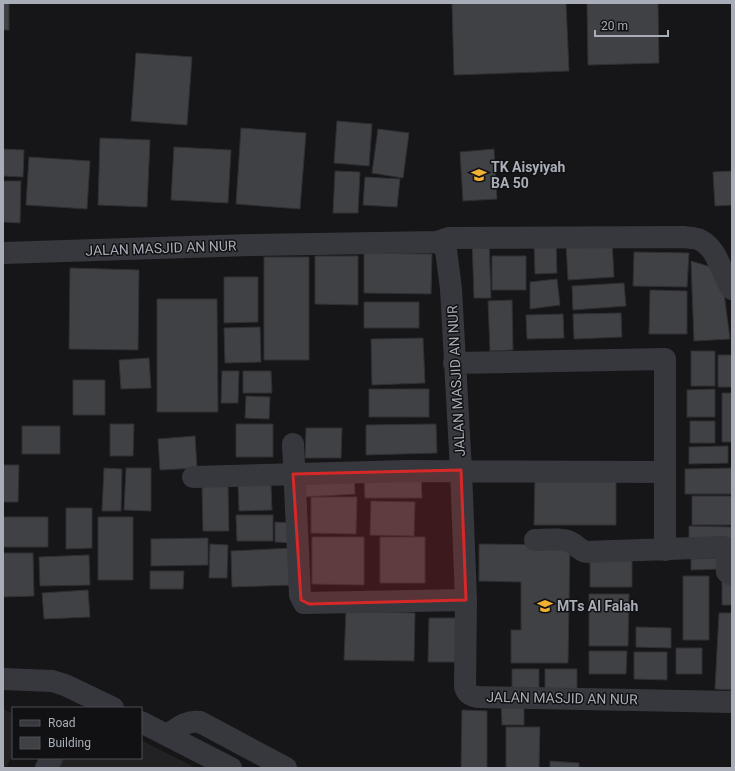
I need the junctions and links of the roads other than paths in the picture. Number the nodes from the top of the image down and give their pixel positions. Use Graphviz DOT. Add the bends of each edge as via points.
graph roads {
  1 [pos="437,242"];
  2 [pos="3,254"];
  3 [pos="732,289"];
  4 [pos="454,363"];
  5 [pos="293,444"];
  6 [pos="461,470"];
  7 [pos="665,472"];
  8 [pos="293,474"];
  9 [pos="193,477"];
  10 [pos="535,540"];
  11 [pos="665,550"];
  12 [pos="732,575"];
  13 [pos="466,600"];
  14 [pos="3,679"];
  15 [pos="83,701"];
  16 [pos="732,702"];
  17 [pos="109,707"];
  18 [pos="142,722"];
  19 [pos="167,735"];
  20 [pos="242,745"];
  21 [pos="51,759"];
  22 [pos="46,768"];
  23 [pos="230,768"];
  24 [pos="286,768"];
  1 -- 2 [label="street, JALAN MASJID AN NUR" via="250,245"];
  1 -- 3 [label="street" via="449,238 676,237 700,240 722,267"];
  1 -- 4 [label="street, JALAN MASJID AN NUR" via="446,250 451,289"];
  4 -- 6 [label="street, JALAN MASJID AN NUR"];
  4 -- 7 [label="street" via="674,359"];
  5 -- 8 [label="street"];
  6 -- 7 [label="street"];
  6 -- 8 [label="street"];
  6 -- 13 [label="street, JALAN MASJID AN NUR"];
  7 -- 11 [label="street"];
  8 -- 9 [label="street"];
  8 -- 13 [label="street" via="300,595 304,603"];
  10 -- 11 [label="street" via="566,541 586,552"];
  11 -- 12 [label="street" via="726,548 727,572"];
  13 -- 16 [label="street, JALAN MASJID AN NUR" via="465,687 470,695"];
  14 -- 15 [label="street" via="52,681"];
  15 -- 17 [label="street"];
  18 -- 19 [label="street"];
  19 -- 20 [label="street" via="193,721 200,722"];
  19 -- 23 [label="street"];
  20 -- 23 [label="street"];
  20 -- 24 [label="street"];
  21 -- 22 [label="street"];
}
